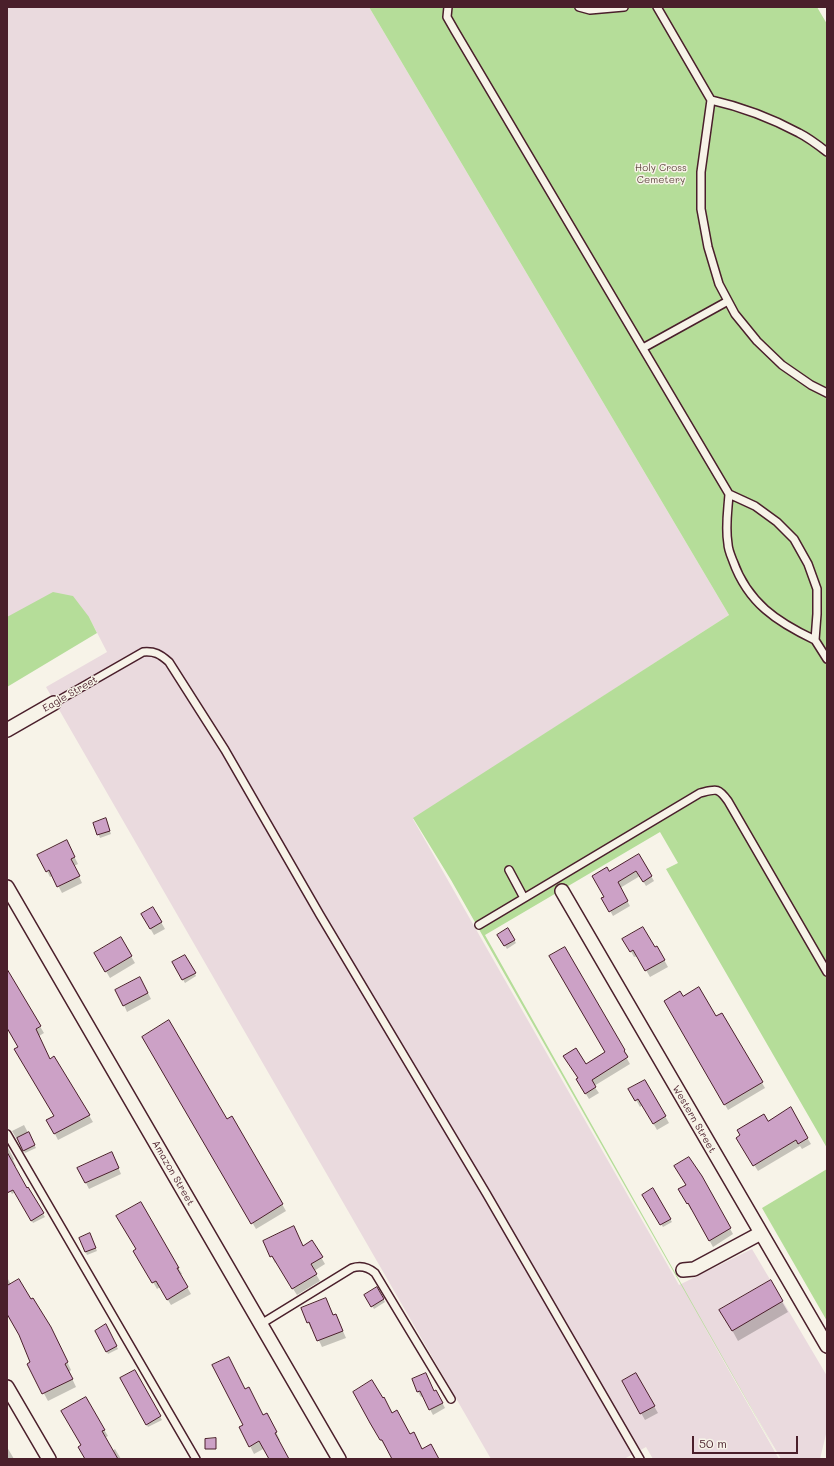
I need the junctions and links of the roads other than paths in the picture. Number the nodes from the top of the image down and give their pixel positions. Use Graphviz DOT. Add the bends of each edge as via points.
graph roads {
  1 [pos="448,7"];
  2 [pos="579,7"];
  3 [pos="624,7"];
  4 [pos="658,7"];
  5 [pos="712,100"];
  6 [pos="827,152"];
  7 [pos="728,301"];
  8 [pos="643,348"];
  9 [pos="827,393"];
  10 [pos="729,494"];
  11 [pos="815,640"];
  12 [pos="827,659"];
  13 [pos="54,703"];
  14 [pos="7,730"];
  15 [pos="509,870"];
  16 [pos="7,887"];
  17 [pos="562,892"];
  18 [pos="524,898"];
  19 [pos="479,926"];
  20 [pos="827,972"];
  21 [pos="7,1134"];
  22 [pos="761,1233"];
  23 [pos="683,1270"];
  24 [pos="260,1324"];
  25 [pos="827,1346"];
  26 [pos="7,1387"];
  27 [pos="451,1399"];
  28 [pos="49,1459"];
  29 [pos="196,1459"];
  30 [pos="339,1459"];
  31 [pos="640,1459"];
  1 -- 8 [label="lane" via="448,17 455,31"];
  2 -- 3 [label="lane" via="590,10"];
  4 -- 5 [label="lane"];
  5 -- 6 [label="lane" via="766,117 800,133"];
  5 -- 7 [label="lane" via="701,172 701,209 708,247 719,284"];
  7 -- 8 [label="lane"];
  7 -- 9 [label="lane" via="757,341 782,366"];
  8 -- 10 [label="lane"];
  10 -- 11 [label="lane" via="728,545 736,569 750,595 790,628"];
  10 -- 11 [label="lane" via="754,506 777,522 794,539 808,564 817,589"];
  11 -- 12 [label="lane"];
  13 -- 14 [label="street, Eagle Street"];
  13 -- 31 [label="lane, Eagle Street" via="143,652 161,655 169,662 224,750 486,1193"];
  15 -- 18 [label="lane"];
  16 -- 24 [label="street, Amazon Street"];
  17 -- 22 [label="street, Western Street"];
  18 -- 19 [label="lane"];
  18 -- 20 [label="lane" via="700,793 713,789 721,792 728,802"];
  21 -- 29 [label="lane"];
  22 -- 23 [label="street" via="694,1269"];
  22 -- 25 [label="street, Western Street"];
  24 -- 27 [label="lane" via="352,1268 357,1266 371,1269"];
  24 -- 30 [label="street, Amazon Street"];
  26 -- 28 [label="street"];
}
